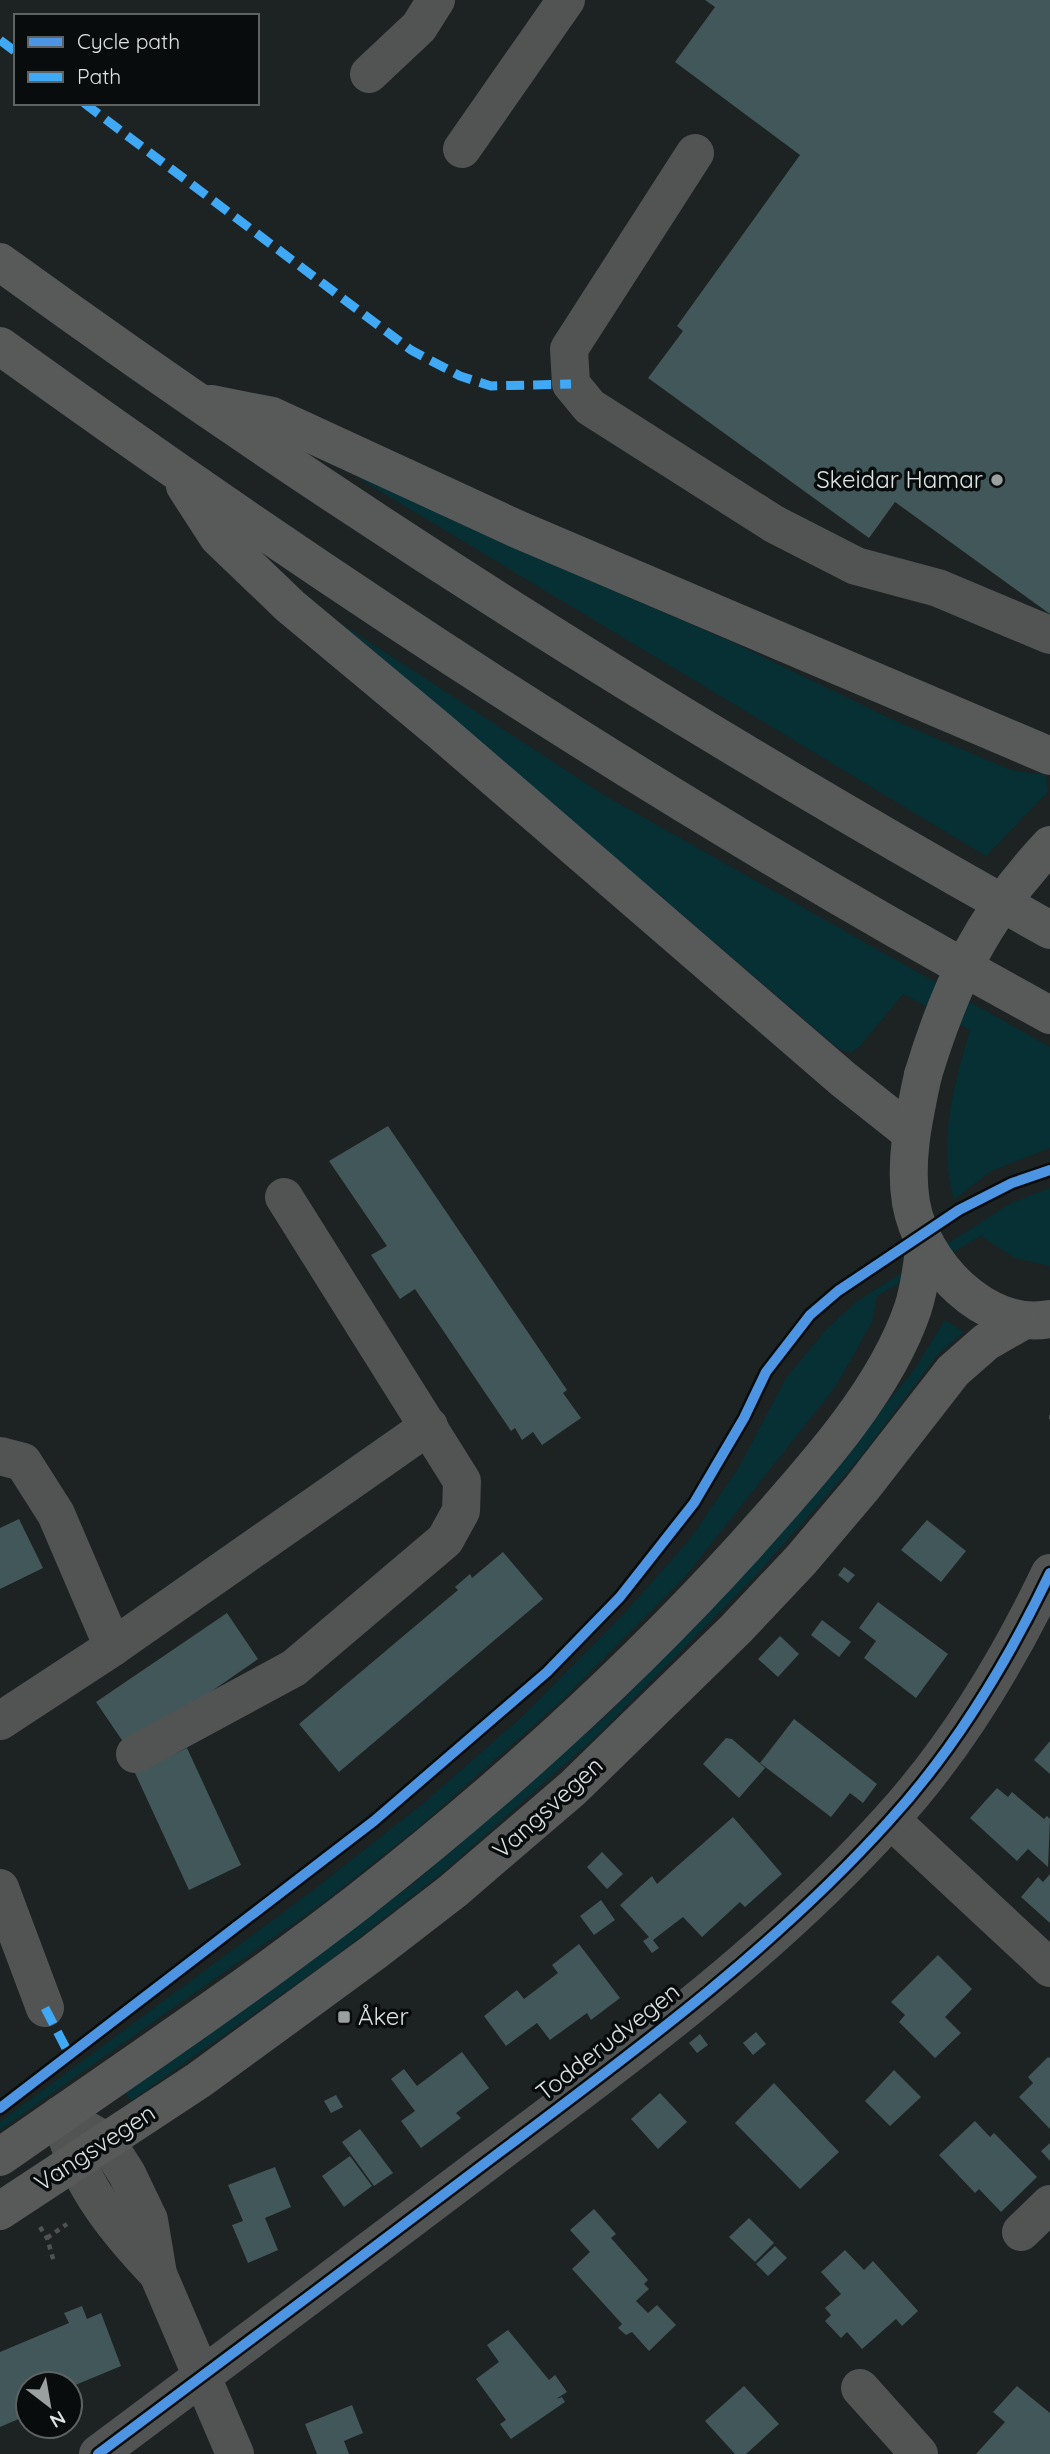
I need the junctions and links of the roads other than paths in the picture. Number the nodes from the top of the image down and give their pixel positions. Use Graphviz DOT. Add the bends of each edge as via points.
graph roads {
  1 [pos="436,0"];
  2 [pos="566,0"];
  3 [pos="369,74"];
  4 [pos="462,149"];
  5 [pos="695,153"];
  6 [pos="0,262"];
  7 [pos="0,346"];
  8 [pos="195,401"];
  9 [pos="176,473"];
  10 [pos="1050,635"];
  11 [pos="1050,756"];
  12 [pos="1050,845"];
  13 [pos="1050,930"];
  14 [pos="1050,1015"];
  15 [pos="911,1133"];
  16 [pos="284,1197"];
  17 [pos="925,1243"];
  18 [pos="1035,1320"];
  19 [pos="429,1426"];
  20 [pos="0,1456"];
  21 [pos="1050,1573"];
  22 [pos="113,1647"];
  23 [pos="0,1721"];
  24 [pos="135,1754"];
  25 [pos="891,1820"];
  26 [pos="0,1888"];
  27 [pos="1050,1968"];
  28 [pos="45,2008"];
  29 [pos="60,2115"];
  30 [pos="106,2141"];
  31 [pos="0,2157"];
  32 [pos="74,2161"];
  33 [pos="1050,2204"];
  34 [pos="0,2211"];
  35 [pos="1021,2232"];
  36 [pos="158,2274"];
  37 [pos="203,2376"];
  38 [pos="860,2388"];
  39 [pos="98,2454"];
  40 [pos="235,2454"];
  41 [pos="919,2454"];
  1 -- 3 [label="street" via="419,27"];
  2 -- 4 [label="street"];
  5 -- 10 [label="street" via="569,349 571,384 590,407 618,427 774,524 856,566 938,589"];
  6 -- 8 [label="highway"];
  7 -- 9 [label="highway"];
  8 -- 11 [label="highway" via="271,416 517,528"];
  8 -- 13 [label="highway" via="584,656"];
  9 -- 14 [label="highway" via="387,617 725,829"];
  9 -- 15 [label="highway" via="218,537 290,606"];
  12 -- 15 [label="highway, bridge" via="1018,881 965,961 923,1075"];
  15 -- 17 [label="highway" via="911,1203"];
  16 -- 19 [label="street"];
  17 -- 18 [label="highway" via="971,1298"];
  17 -- 29 [label="highway, Vangsvegen" via="914,1306 902,1338 865,1399 769,1519 660,1635 523,1765 366,1895"];
  18 -- 30 [label="highway, Vangsvegen" via="986,1342 953,1371 801,1560 573,1788 374,1952 199,2080"];
  19 -- 22 [label="street"];
  19 -- 24 [label="street" via="462,1481 461,1511 445,1541 294,1668"];
  20 -- 22 [label="street" via="23,1462 57,1514"];
  21 -- 25 [label="street, Todderudvegen" via="1007,1656"];
  22 -- 23 [label="street"];
  25 -- 27 [label="street"];
  25 -- 37 [label="street, Todderudvegen" via="798,1916 735,1970"];
  26 -- 28 [label="street"];
  29 -- 30 [label="street"];
  29 -- 31 [label="highway, Vangsvegen"];
  29 -- 32 [label="street"];
  30 -- 32 [label="highway, Vangsvegen"];
  30 -- 36 [label="street" via="149,2220"];
  32 -- 34 [label="highway, Vangsvegen"];
  32 -- 36 [label="street" via="121,2235"];
  33 -- 35 [label="street"];
  36 -- 37 [label="street"];
  37 -- 39 [label="street, Todderudvegen"];
  37 -- 40 [label="street"];
  38 -- 41 [label="street"];
}
